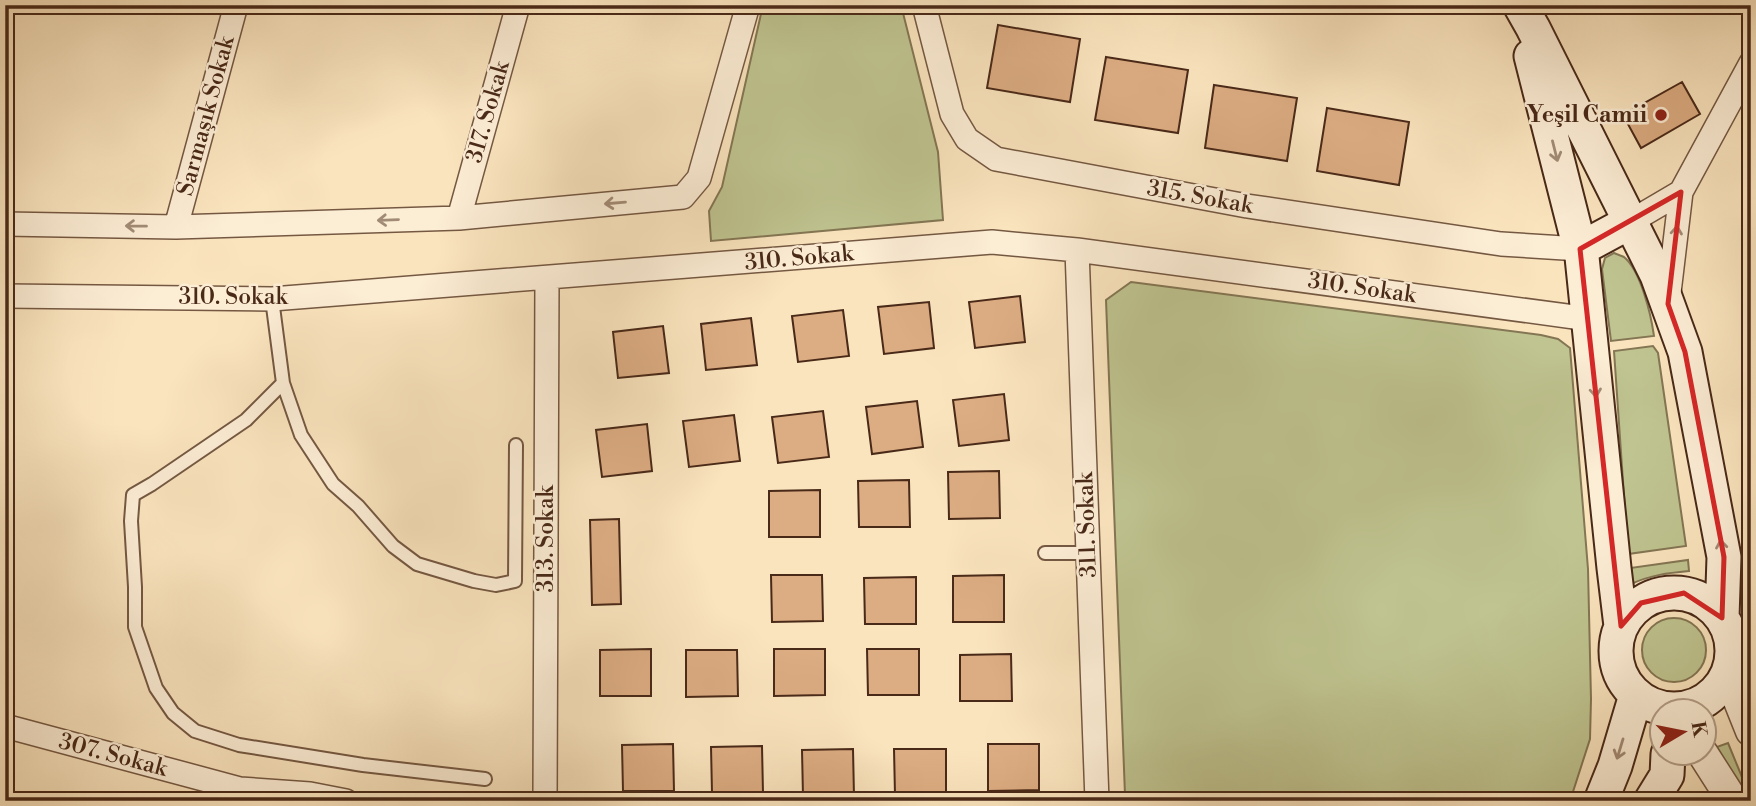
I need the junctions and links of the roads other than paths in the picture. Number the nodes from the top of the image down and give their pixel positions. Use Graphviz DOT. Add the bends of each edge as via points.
graph roads {
  1 [pos="236,5"];
  2 [pos="518,5"];
  3 [pos="748,5"];
  4 [pos="924,5"];
  5 [pos="1521,9"];
  6 [pos="1751,63"];
  7 [pos="1681,192"];
  8 [pos="459,218"];
  9 [pos="1630,222"];
  10 [pos="5,224"];
  11 [pos="176,227"];
  12 [pos="1580,249"];
  13 [pos="1077,250"];
  14 [pos="547,278"];
  15 [pos="5,296"];
  16 [pos="271,299"];
  17 [pos="1668,304"];
  18 [pos="1588,319"];
  19 [pos="283,383"];
  20 [pos="516,445"];
  21 [pos="1045,553"];
  22 [pos="1088,553"];
  23 [pos="1722,618"];
  24 [pos="1621,626"];
  25 [pos="1729,670"];
  26 [pos="1636,695"];
  27 [pos="1708,698"];
  28 [pos="1648,702"];
  29 [pos="1745,702"];
  30 [pos="5,726"];
  31 [pos="1751,732"];
  32 [pos="1667,768"];
  33 [pos="1712,768"];
  34 [pos="485,779"];
  35 [pos="249,795"];
  36 [pos="346,801"];
  37 [pos="545,801"];
  38 [pos="1097,801"];
  39 [pos="1601,801"];
  40 [pos="1651,801"];
  41 [pos="1732,801"];
  1 -- 11 [label="street, Sarmaşık Sokak"];
  2 -- 8 [label="street, 317. Sokak"];
  3 -- 8 [label="street, one-way" via="699,178 683,197"];
  4 -- 12 [label="street, 315. Sokak" via="952,114 967,139 996,159 1247,206 1501,244"];
  5 -- 9 [label="main road"];
  5 -- 12 [label="main road, one-way"];
  6 -- 7 [label="street"];
  7 -- 9 [label="street"];
  17 -- 7 [label="street, one-way"];
  8 -- 11 [label="street, one-way"];
  9 -- 12 [label="main road"];
  9 -- 17 [label="main road"];
  11 -- 10 [label="street, one-way"];
  12 -- 18 [label="main road"];
  13 -- 14 [label="street, 310. Sokak" via="992,242"];
  13 -- 18 [label="street, 310. Sokak"];
  13 -- 22 [label="street, 311. Sokak"];
  14 -- 16 [label="street, 310. Sokak"];
  14 -- 37 [label="street, 313. Sokak"];
  15 -- 16 [label="street, 310. Sokak"];
  16 -- 19 [label="lane"];
  23 -- 17 [label="main road, one-way" via="1724,557 1685,352"];
  18 -- 24 [label="main road, one-way"];
  19 -- 20 [label="lane" via="301,435 333,484 393,546 417,564 474,581 496,585 515,581"];
  19 -- 34 [label="lane" via="246,420 133,495 135,627 156,688 173,713 195,731 239,745"];
  21 -- 22 [label="lane"];
  22 -- 38 [label="street, 311. Sokak"];
  23 -- 24 [label="main road" via="1699,598 1669,593 1641,603"];
  23 -- 25 [label="main road" via="1730,635"];
  24 -- 26 [label="main road" via="1617,663"];
  25 -- 27 [label="main road"];
  25 -- 29 [label="street"];
  26 -- 28 [label="main road"];
  26 -- 39 [label="main road, one-way"];
  29 -- 31 [label="street"];
  30 -- 35 [label="street, 307. Sokak"];
  32 -- 40 [label="main road"];
  33 -- 41 [label="street"];
  35 -- 36 [label="street, 307. Sokak" via="310,794"];
}
